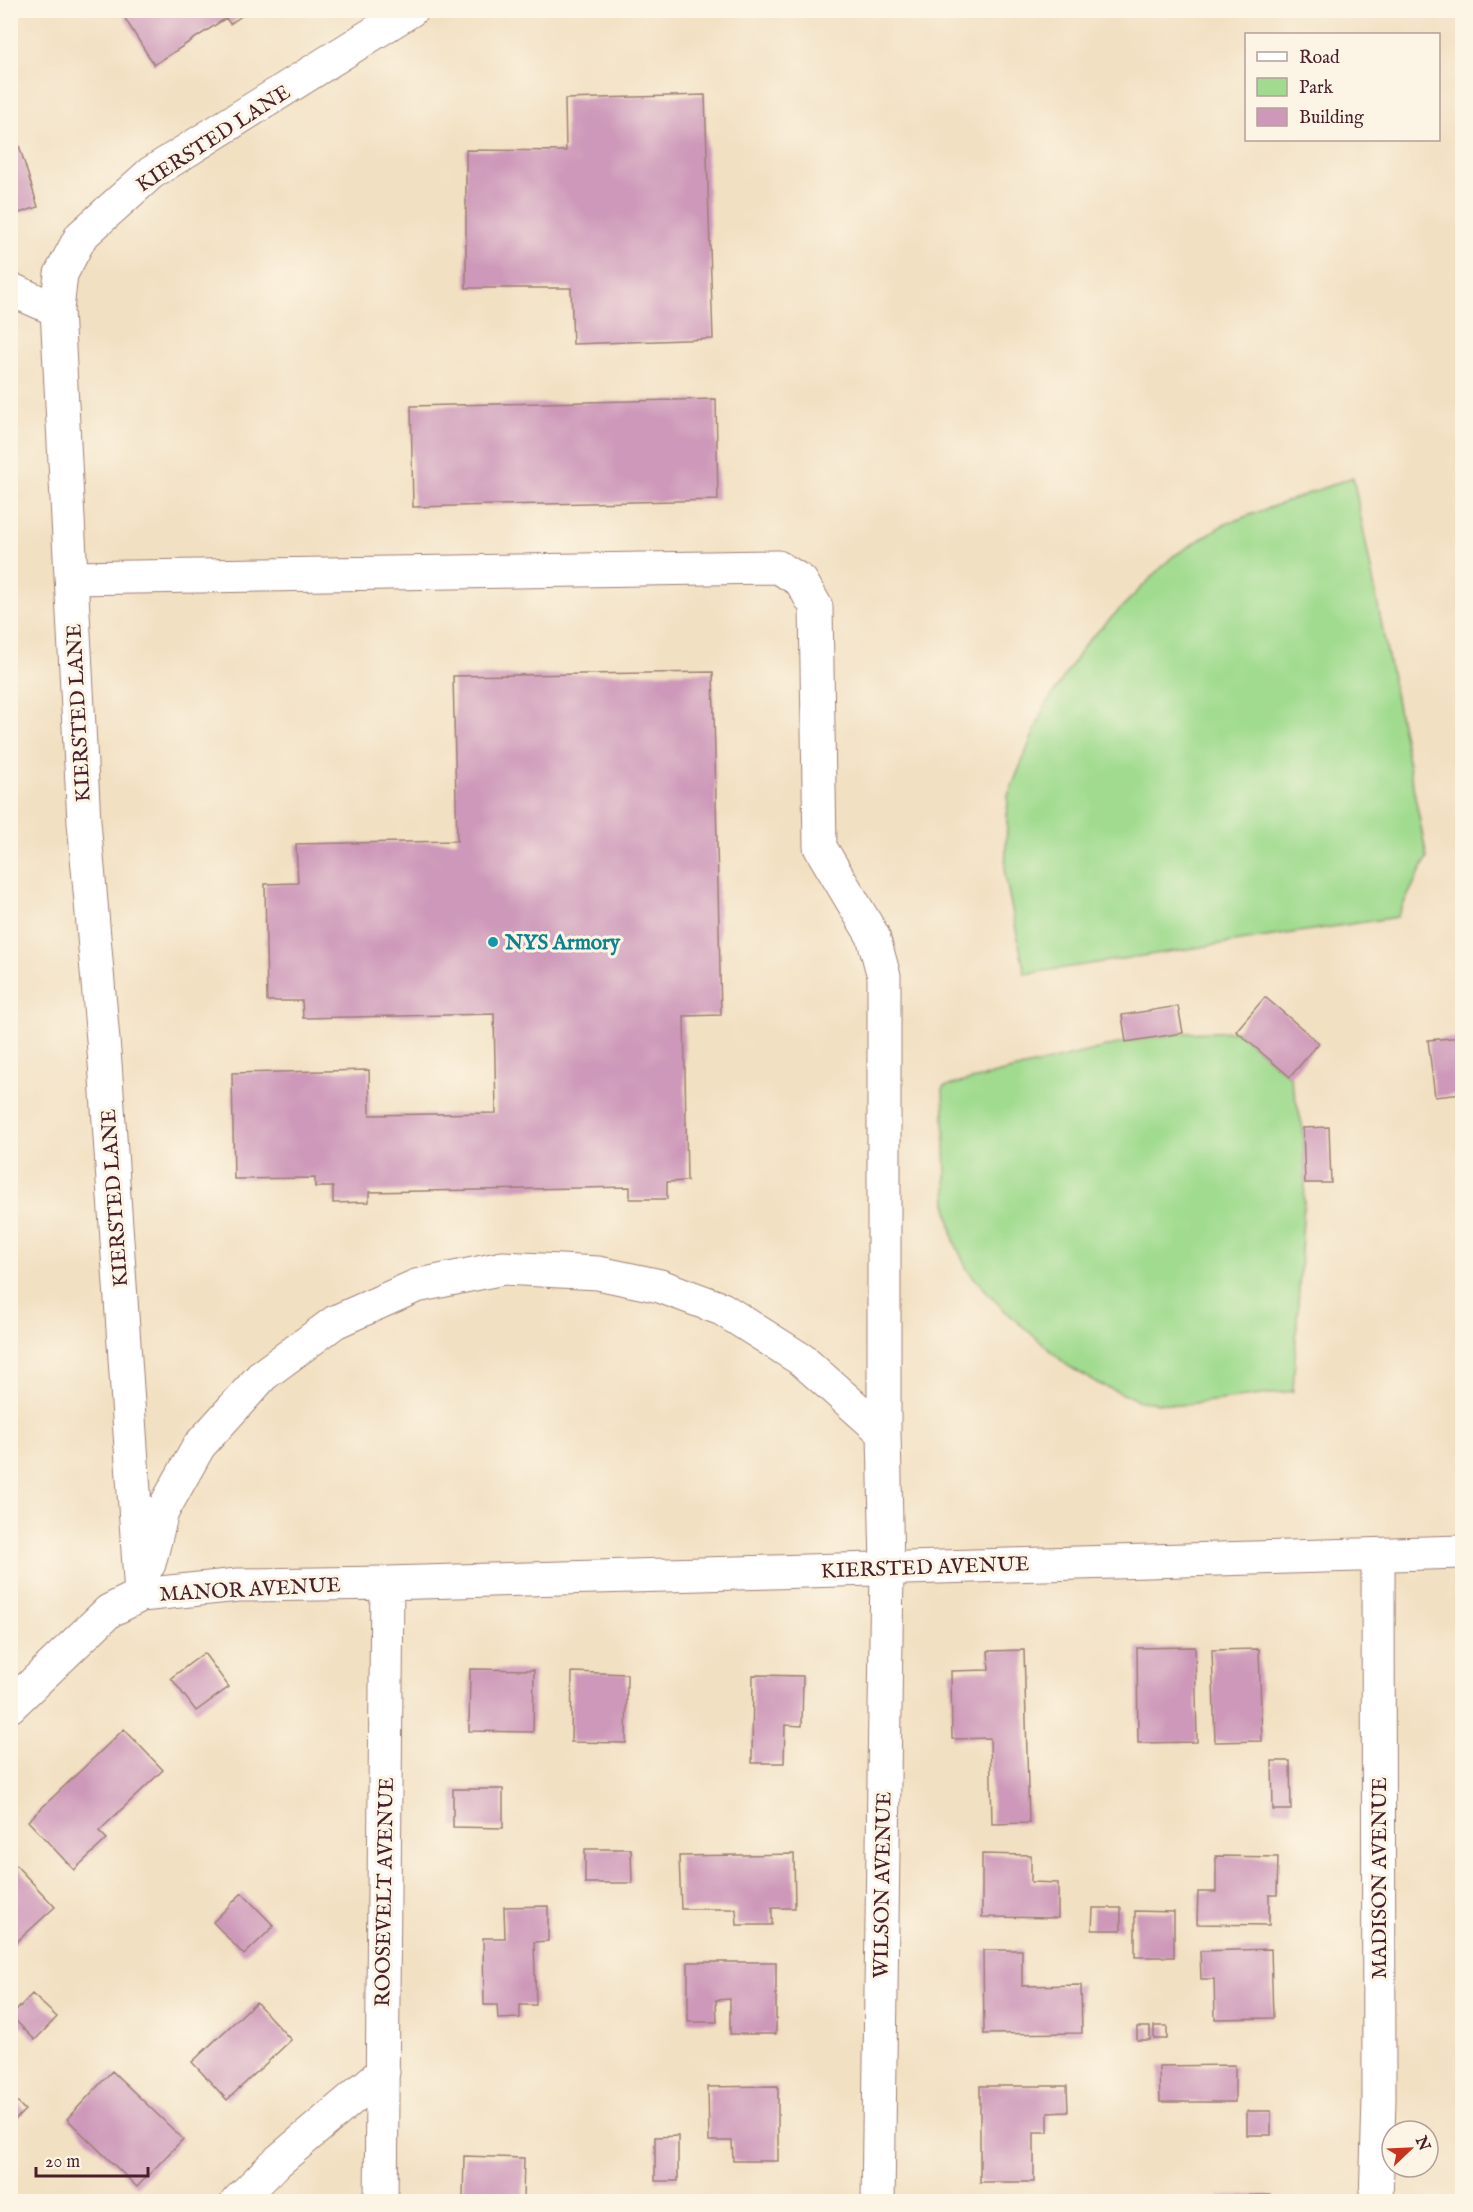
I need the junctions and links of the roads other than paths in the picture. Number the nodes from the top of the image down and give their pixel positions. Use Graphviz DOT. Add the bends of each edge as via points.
graph roads {
  1 [pos="411,10"];
  2 [pos="10,289"];
  3 [pos="57,310"];
  4 [pos="71,578"];
  5 [pos="884,1433"];
  6 [pos="1462,1551"];
  7 [pos="1378,1555"];
  8 [pos="887,1568"];
  9 [pos="387,1583"];
  10 [pos="141,1595"];
  11 [pos="10,1706"];
  12 [pos="383,2072"];
  13 [pos="237,2202"];
  14 [pos="381,2202"];
  15 [pos="878,2202"];
  16 [pos="1376,2202"];
  1 -- 3 [label="street, KIERSTED LANE" via="152,173 81,236 61,274"];
  2 -- 3 [label="street"];
  3 -- 4 [label="street, KIERSTED LANE"];
  4 -- 5 [label="street, WILSON AVENUE" via="778,567 801,581 816,606 820,847 873,936 884,976"];
  4 -- 10 [label="street, KIERSTED LANE" via="84,822 105,1063"];
  5 -- 8 [label="street, WILSON AVENUE"];
  5 -- 10 [label="street" via="802,1360 722,1310 660,1286 598,1273 503,1268 416,1286 335,1322 262,1375 199,1446 162,1512"];
  6 -- 7 [label="street, KIERSTED AVENUE"];
  7 -- 8 [label="street, KIERSTED AVENUE"];
  7 -- 16 [label="street, MADISON AVENUE"];
  8 -- 9 [label="street, KIERSTED AVENUE"];
  8 -- 15 [label="street, WILSON AVENUE"];
  9 -- 10 [label="street, MANOR AVENUE" via="238,1585"];
  9 -- 12 [label="street, ROOSEVELT AVENUE"];
  10 -- 11 [label="street, MANOR AVENUE" via="109,1611"];
  12 -- 13 [label="street" via="277,2162"];
  12 -- 14 [label="street, ROOSEVELT AVENUE"];
}
